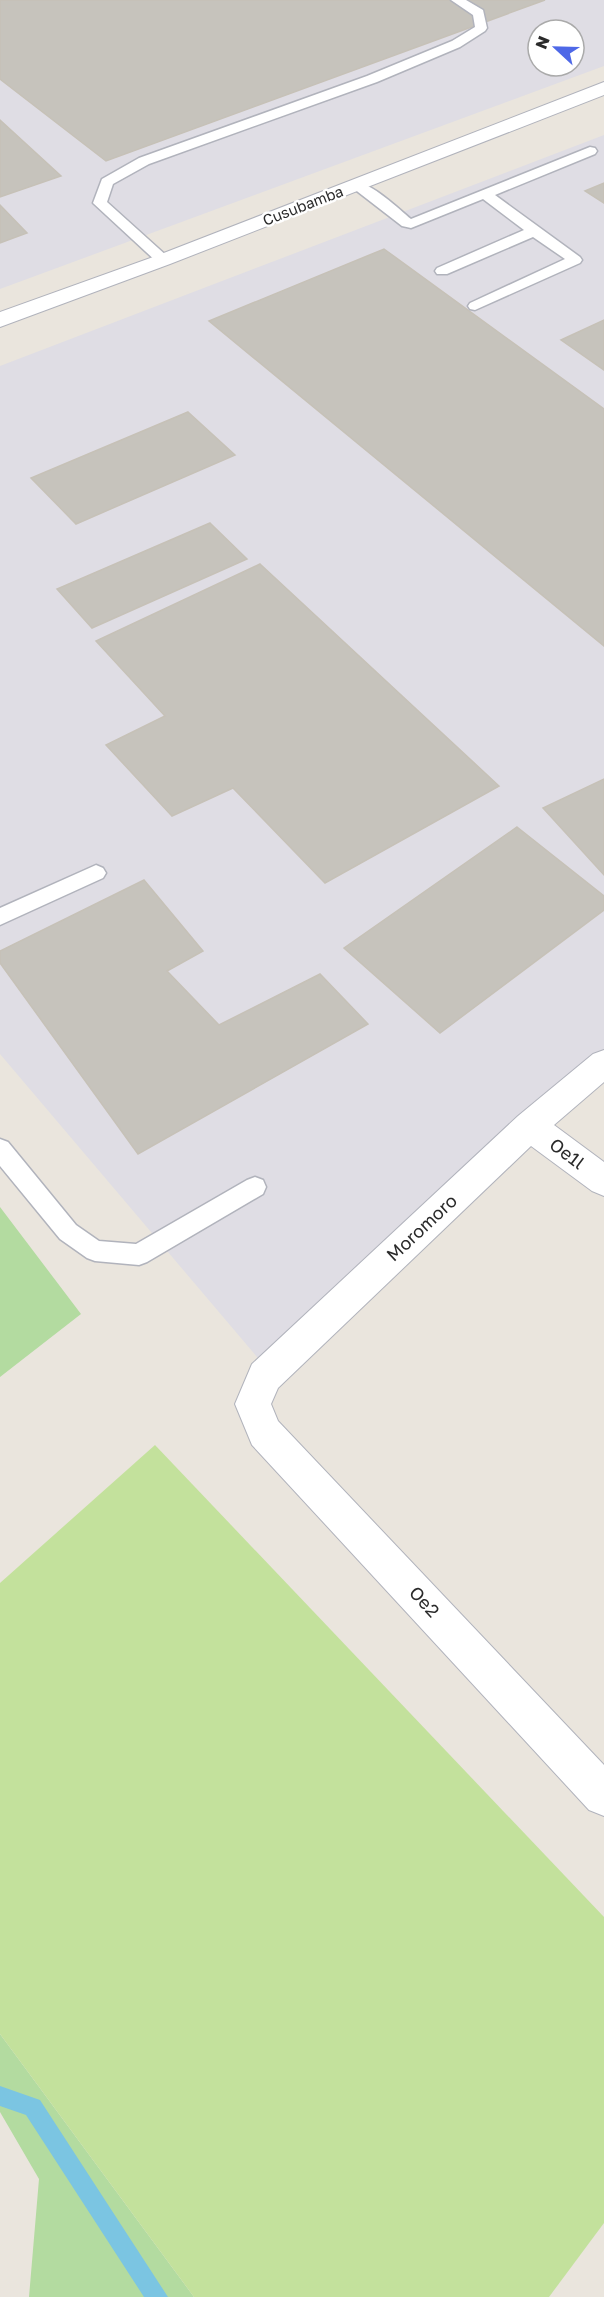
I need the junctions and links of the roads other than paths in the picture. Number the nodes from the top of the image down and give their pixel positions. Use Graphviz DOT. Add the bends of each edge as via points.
graph roads {
  1 [pos="457,0"];
  2 [pos="604,88"];
  3 [pos="590,151"];
  4 [pos="356,184"];
  5 [pos="485,195"];
  6 [pos="534,231"];
  7 [pos="163,260"];
  8 [pos="442,271"];
  9 [pos="475,306"];
  10 [pos="0,320"];
  11 [pos="96,873"];
  12 [pos="0,917"];
  13 [pos="604,1063"];
  14 [pos="530,1126"];
  15 [pos="0,1149"];
  16 [pos="604,1181"];
  17 [pos="255,1187"];
  18 [pos="253,1404"];
  19 [pos="604,1795"];
  1 -- 7 [label="lane" via="479,13 481,28 465,39 372,79 144,161 107,182 100,203"];
  2 -- 4 [label="street, Cusubamba"];
  3 -- 5 [label="lane"];
  4 -- 5 [label="lane" via="408,224"];
  4 -- 7 [label="street, Cusubamba"];
  5 -- 6 [label="lane"];
  6 -- 8 [label="lane"];
  6 -- 9 [label="lane" via="575,260"];
  7 -- 10 [label="street, Cusubamba"];
  11 -- 12 [label="lane"];
  13 -- 14 [label="street, Moromoro"];
  14 -- 16 [label="street, Oe1l"];
  14 -- 18 [label="street, Moromoro" via="265,1376"];
  15 -- 17 [label="lane" via="68,1232 95,1251 139,1255"];
  18 -- 19 [label="street, Oe2" via="265,1433"];
}
